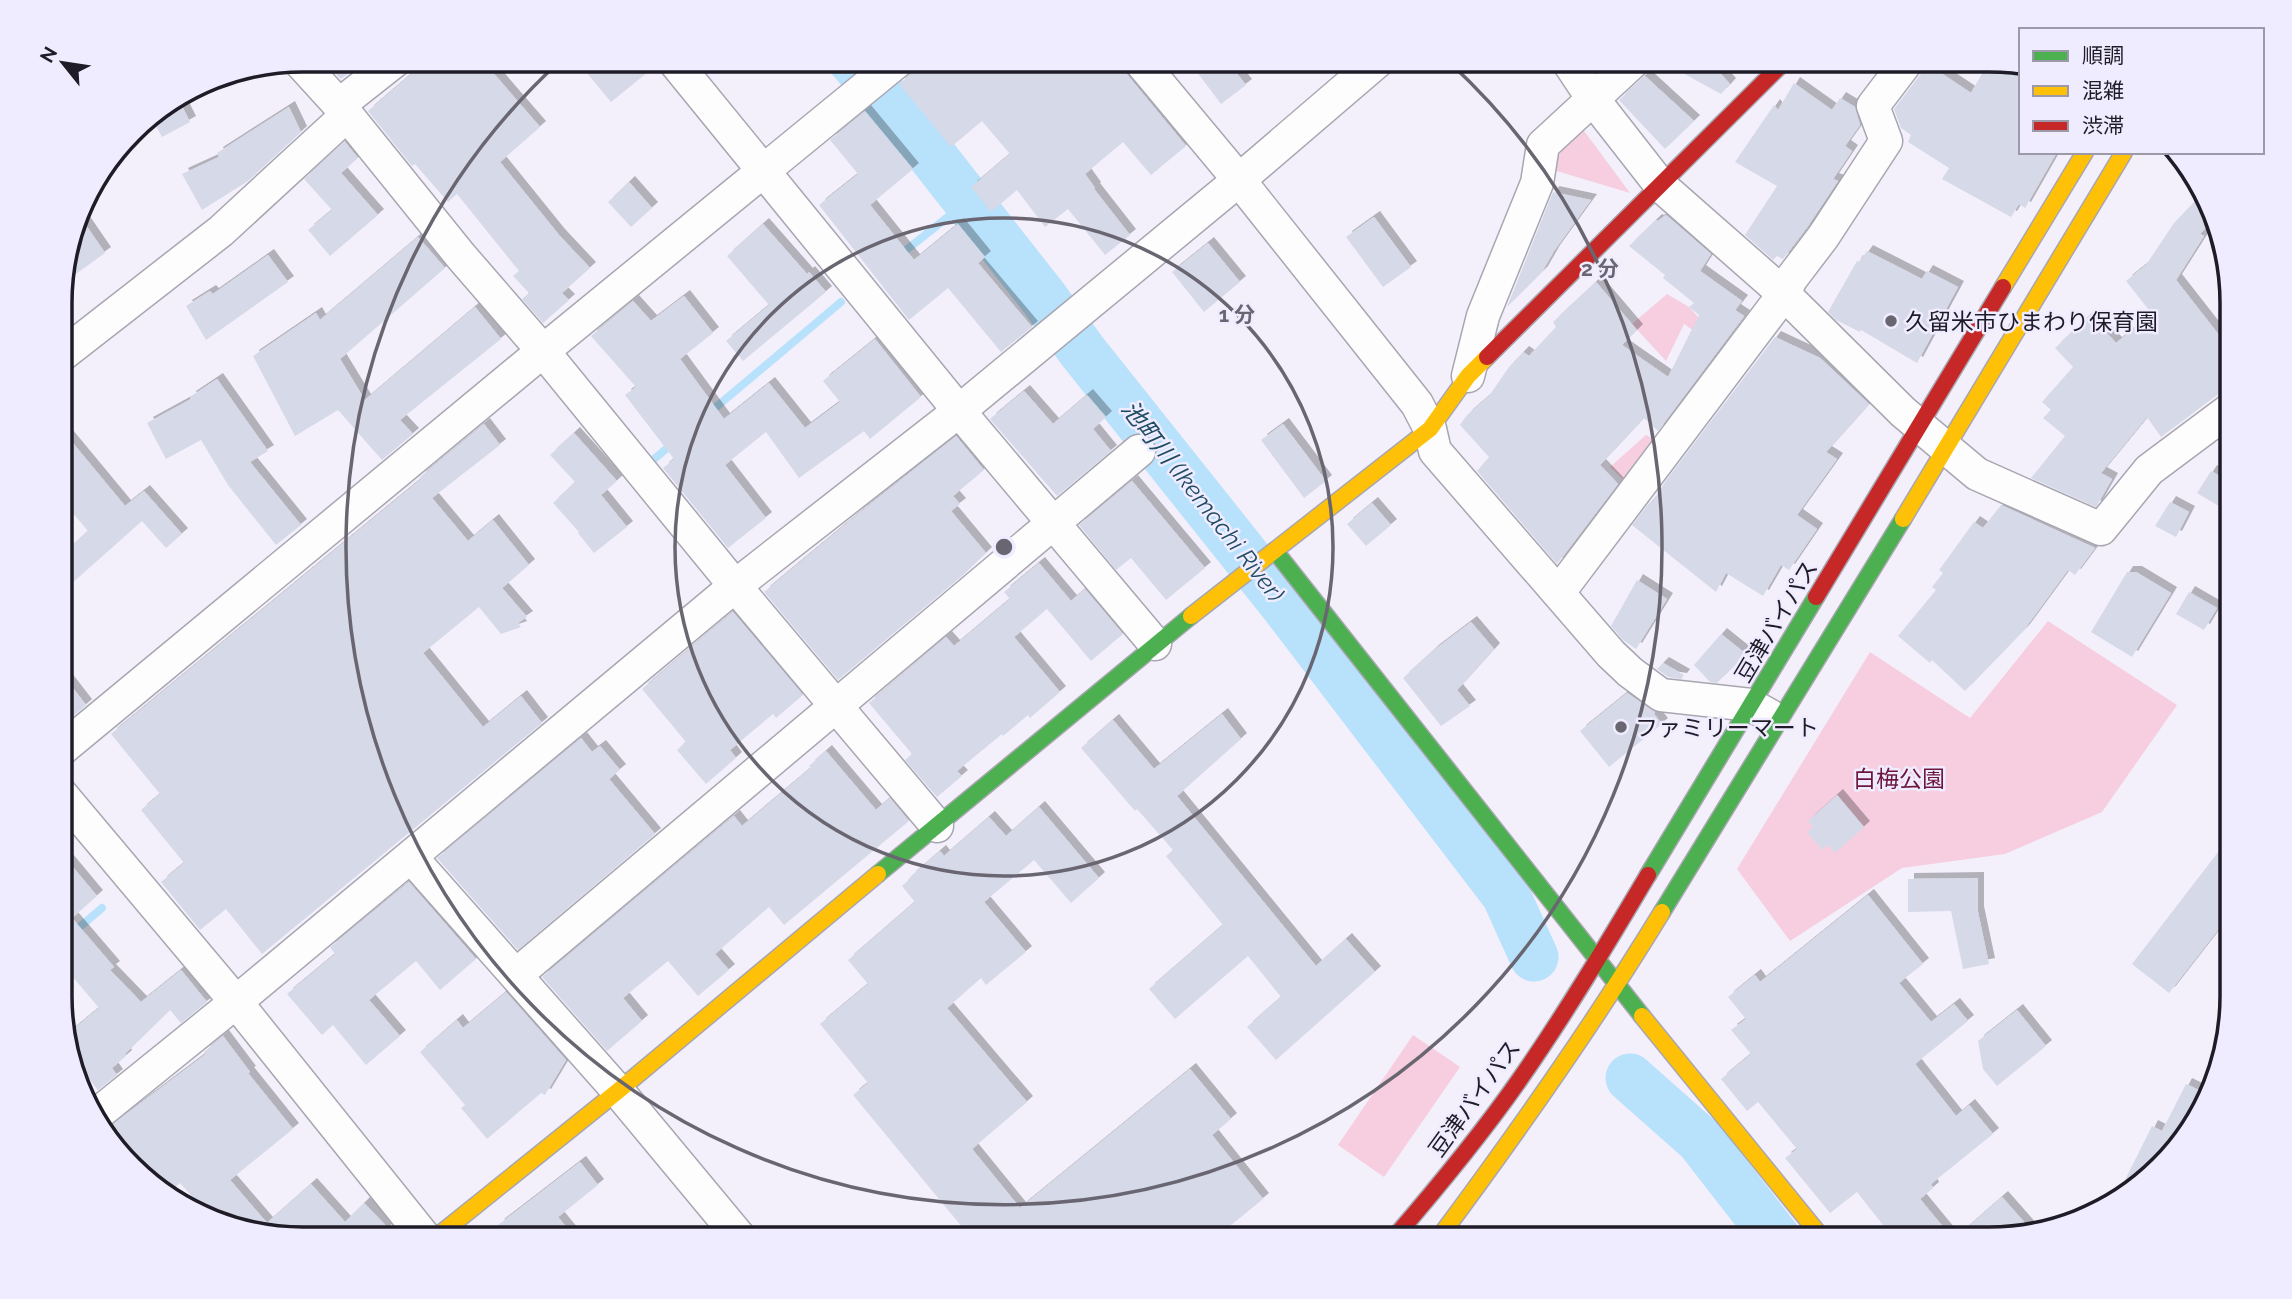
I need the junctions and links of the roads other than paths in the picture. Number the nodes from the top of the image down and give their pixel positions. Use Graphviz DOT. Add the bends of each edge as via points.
graph roads {
  1 [pos="310,72"];
  2 [pos="383,72"];
  3 [pos="683,72"];
  4 [pos="884,72"];
  5 [pos="1149,72"];
  6 [pos="1366,72"];
  7 [pos="1575,72"];
  8 [pos="1623,72"];
  9 [pos="1774,72"];
  10 [pos="1899,72"];
  11 [pos="1593,99"];
  12 [pos="343,110"];
  13 [pos="2084,154"];
  14 [pos="2123,154"];
  15 [pos="763,171"];
  16 [pos="1239,180"];
  17 [pos="1661,186"];
  18 [pos="1784,293"];
  19 [pos="72,347"];
  20 [pos="542,351"];
  21 [pos="1468,376"];
  22 [pos="958,411"];
  23 [pos="2220,417"];
  24 [pos="1920,426"];
  25 [pos="1430,429"];
  26 [pos="1946,449"];
  27 [pos="1139,451"];
  28 [pos="1052,523"];
  29 [pos="1275,551"];
  30 [pos="735,586"];
  31 [pos="1559,593"];
  32 [pos="1155,644"];
  33 [pos="835,705"];
  34 [pos="1751,705"];
  35 [pos="1780,720"];
  36 [pos="72,741"];
  37 [pos="72,807"];
  38 [pos="937,826"];
  39 [pos="411,857"];
  40 [pos="1597,960"];
  41 [pos="516,975"];
  42 [pos="1617,986"];
  43 [pos="236,1002"];
  44 [pos="618,1091"];
  45 [pos="103,1110"];
  46 [pos="416,1227"];
  47 [pos="450,1227"];
  48 [pos="731,1227"];
  49 [pos="1403,1227"];
  50 [pos="1447,1227"];
  51 [pos="1813,1227"];
  1 -- 12 [label="street"];
  2 -- 12 [label="street"];
  3 -- 15 [label="street"];
  4 -- 15 [label="street"];
  5 -- 16 [label="street"];
  6 -- 16 [label="street"];
  7 -- 11 [label="street"];
  8 -- 11 [label="street"];
  9 -- 17 [label="main road"];
  10 -- 18 [label="street" via="1873,106 1885,141"];
  11 -- 17 [label="street"];
  11 -- 21 [label="street" via="1543,145 1536,183 1483,316"];
  12 -- 19 [label="street" via="221,231"];
  12 -- 20 [label="street"];
  13 -- 24 [label="main road, 豆津バイパス"];
  14 -- 26 [label="main road"];
  15 -- 20 [label="street"];
  15 -- 22 [label="street"];
  16 -- 22 [label="street"];
  16 -- 25 [label="street" via="1417,404"];
  17 -- 18 [label="street"];
  17 -- 21 [label="main road"];
  18 -- 24 [label="street"];
  18 -- 31 [label="street"];
  20 -- 30 [label="street"];
  20 -- 36 [label="street"];
  21 -- 25 [label="main road"];
  22 -- 28 [label="street"];
  22 -- 30 [label="street"];
  23 -- 26 [label="street" via="2149,470 2101,529 1977,474"];
  24 -- 26 [label="street"];
  24 -- 34 [label="main road, 豆津バイパス"];
  25 -- 29 [label="main road"];
  25 -- 31 [label="street" via="1435,451"];
  26 -- 35 [label="main road"];
  27 -- 28 [label="street"];
  28 -- 32 [label="street"];
  28 -- 33 [label="street"];
  29 -- 32 [label="main road"];
  29 -- 40 [label="main road"];
  30 -- 33 [label="street"];
  30 -- 39 [label="street"];
  31 -- 34 [label="street" via="1611,654 1661,695"];
  32 -- 38 [label="main road"];
  33 -- 38 [label="street"];
  33 -- 41 [label="street"];
  34 -- 35 [label="street"];
  34 -- 40 [label="main road, 豆津バイパス"];
  35 -- 42 [label="main road"];
  37 -- 43 [label="street"];
  38 -- 44 [label="main road"];
  39 -- 41 [label="street"];
  39 -- 43 [label="street"];
  40 -- 42 [label="main road"];
  40 -- 49 [label="main road, 豆津バイパス" via="1519,1080"];
  41 -- 44 [label="street"];
  42 -- 50 [label="main road"];
  42 -- 51 [label="main road"];
  43 -- 45 [label="street"];
  43 -- 46 [label="street"];
  44 -- 47 [label="main road"];
  44 -- 48 [label="street"];
}
